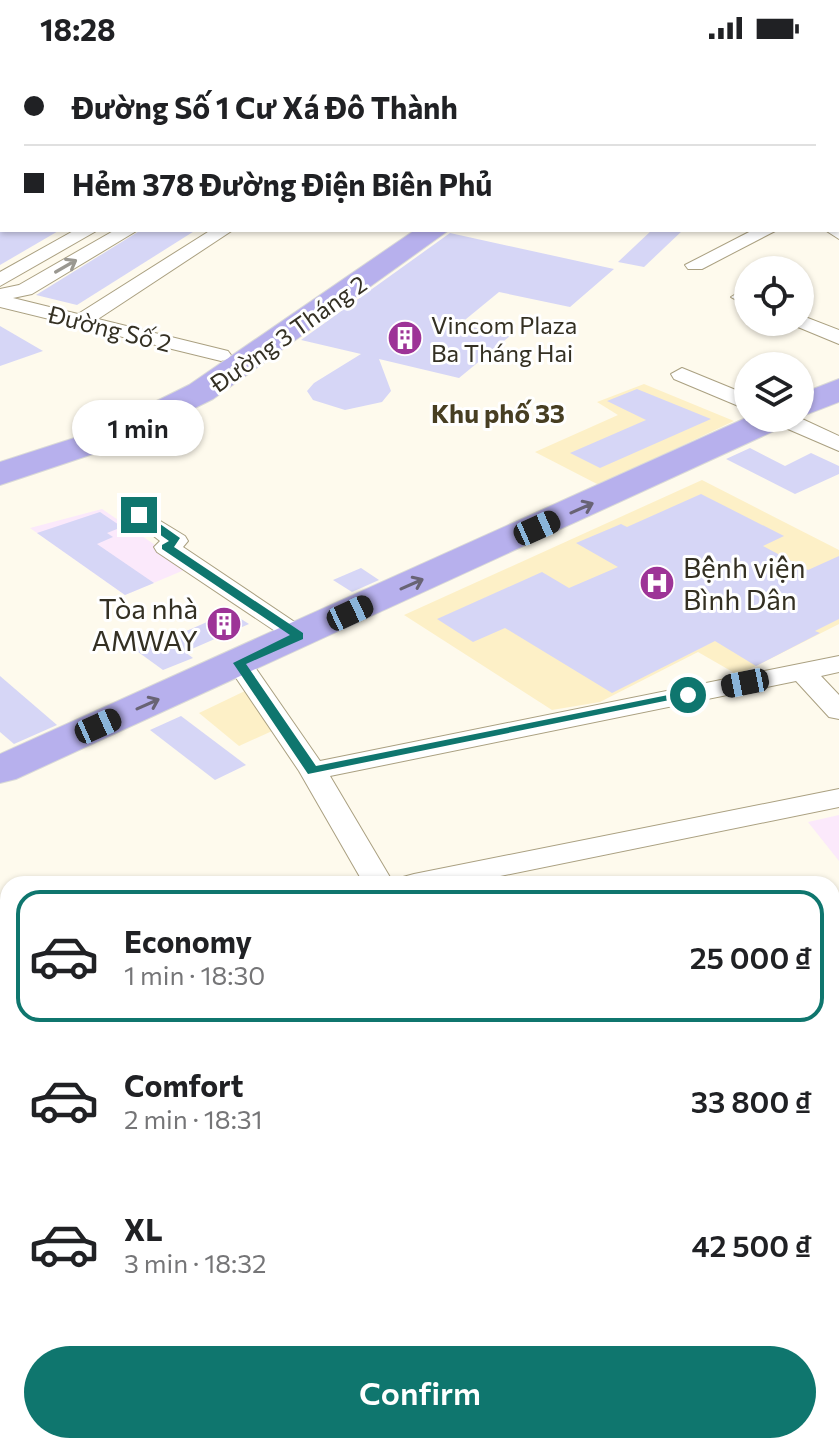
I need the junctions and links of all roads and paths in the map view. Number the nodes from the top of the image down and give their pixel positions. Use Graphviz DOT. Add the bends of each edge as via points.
graph roads {
  1 [pos="85,232"];
  2 [pos="126,232"];
  3 [pos="217,232"];
  4 [pos="398,232"];
  5 [pos="431,232"];
  6 [pos="764,232"];
  7 [pos="695,265"];
  8 [pos="0,280"];
  9 [pos="4,304"];
  10 [pos="81,321"];
  11 [pos="814,327"];
  12 [pos="839,338"];
  13 [pos="221,355"];
  14 [pos="682,374"];
  15 [pos="839,389"];
  16 [pos="734,397"];
  17 [pos="814,401"];
  18 [pos="744,432"];
  19 [pos="813,432"];
  20 [pos="839,444"];
  21 [pos="0,456"];
  22 [pos="0,474"];
  23 [pos="139,515"];
  24 [pos="299,636"];
  25 [pos="239,663"];
  26 [pos="839,664"];
  27 [pos="802,671"];
  28 [pos="839,711"];
  29 [pos="0,770"];
  30 [pos="313,771"];
  31 [pos="839,798"];
  32 [pos="374,876"];
  33 [pos="454,876"];
  1 -- 8 [label="street"];
  9 -- 2 [label="street, one-way"];
  3 -- 10 [label="street"];
  4 -- 13 [label="main road, Đường 3 Tháng 2"];
  5 -- 22 [label="main road, Đường 3 Tháng 2" via="194,397 108,438"];
  6 -- 7 [label="street"];
  9 -- 10 [label="street, Đường Số 2"];
  10 -- 13 [label="street, Đường Số 2"];
  11 -- 12 [label="street"];
  13 -- 21 [label="main road, Đường 3 Tháng 2" via="113,415"];
  14 -- 16 [label="street"];
  15 -- 17 [label="main road"];
  24 -- 18 [label="main road, one-way"];
  19 -- 20 [label="street"];
  23 -- 24 [label="street" via="176,541 166,547"];
  24 -- 25 [label="main road"];
  29 -- 25 [label="main road, one-way"];
  25 -- 30 [label="street"];
  26 -- 27 [label="street"];
  27 -- 28 [label="street"];
  27 -- 30 [label="street"];
  30 -- 32 [label="street"];
  31 -- 33 [label="street"];
}
